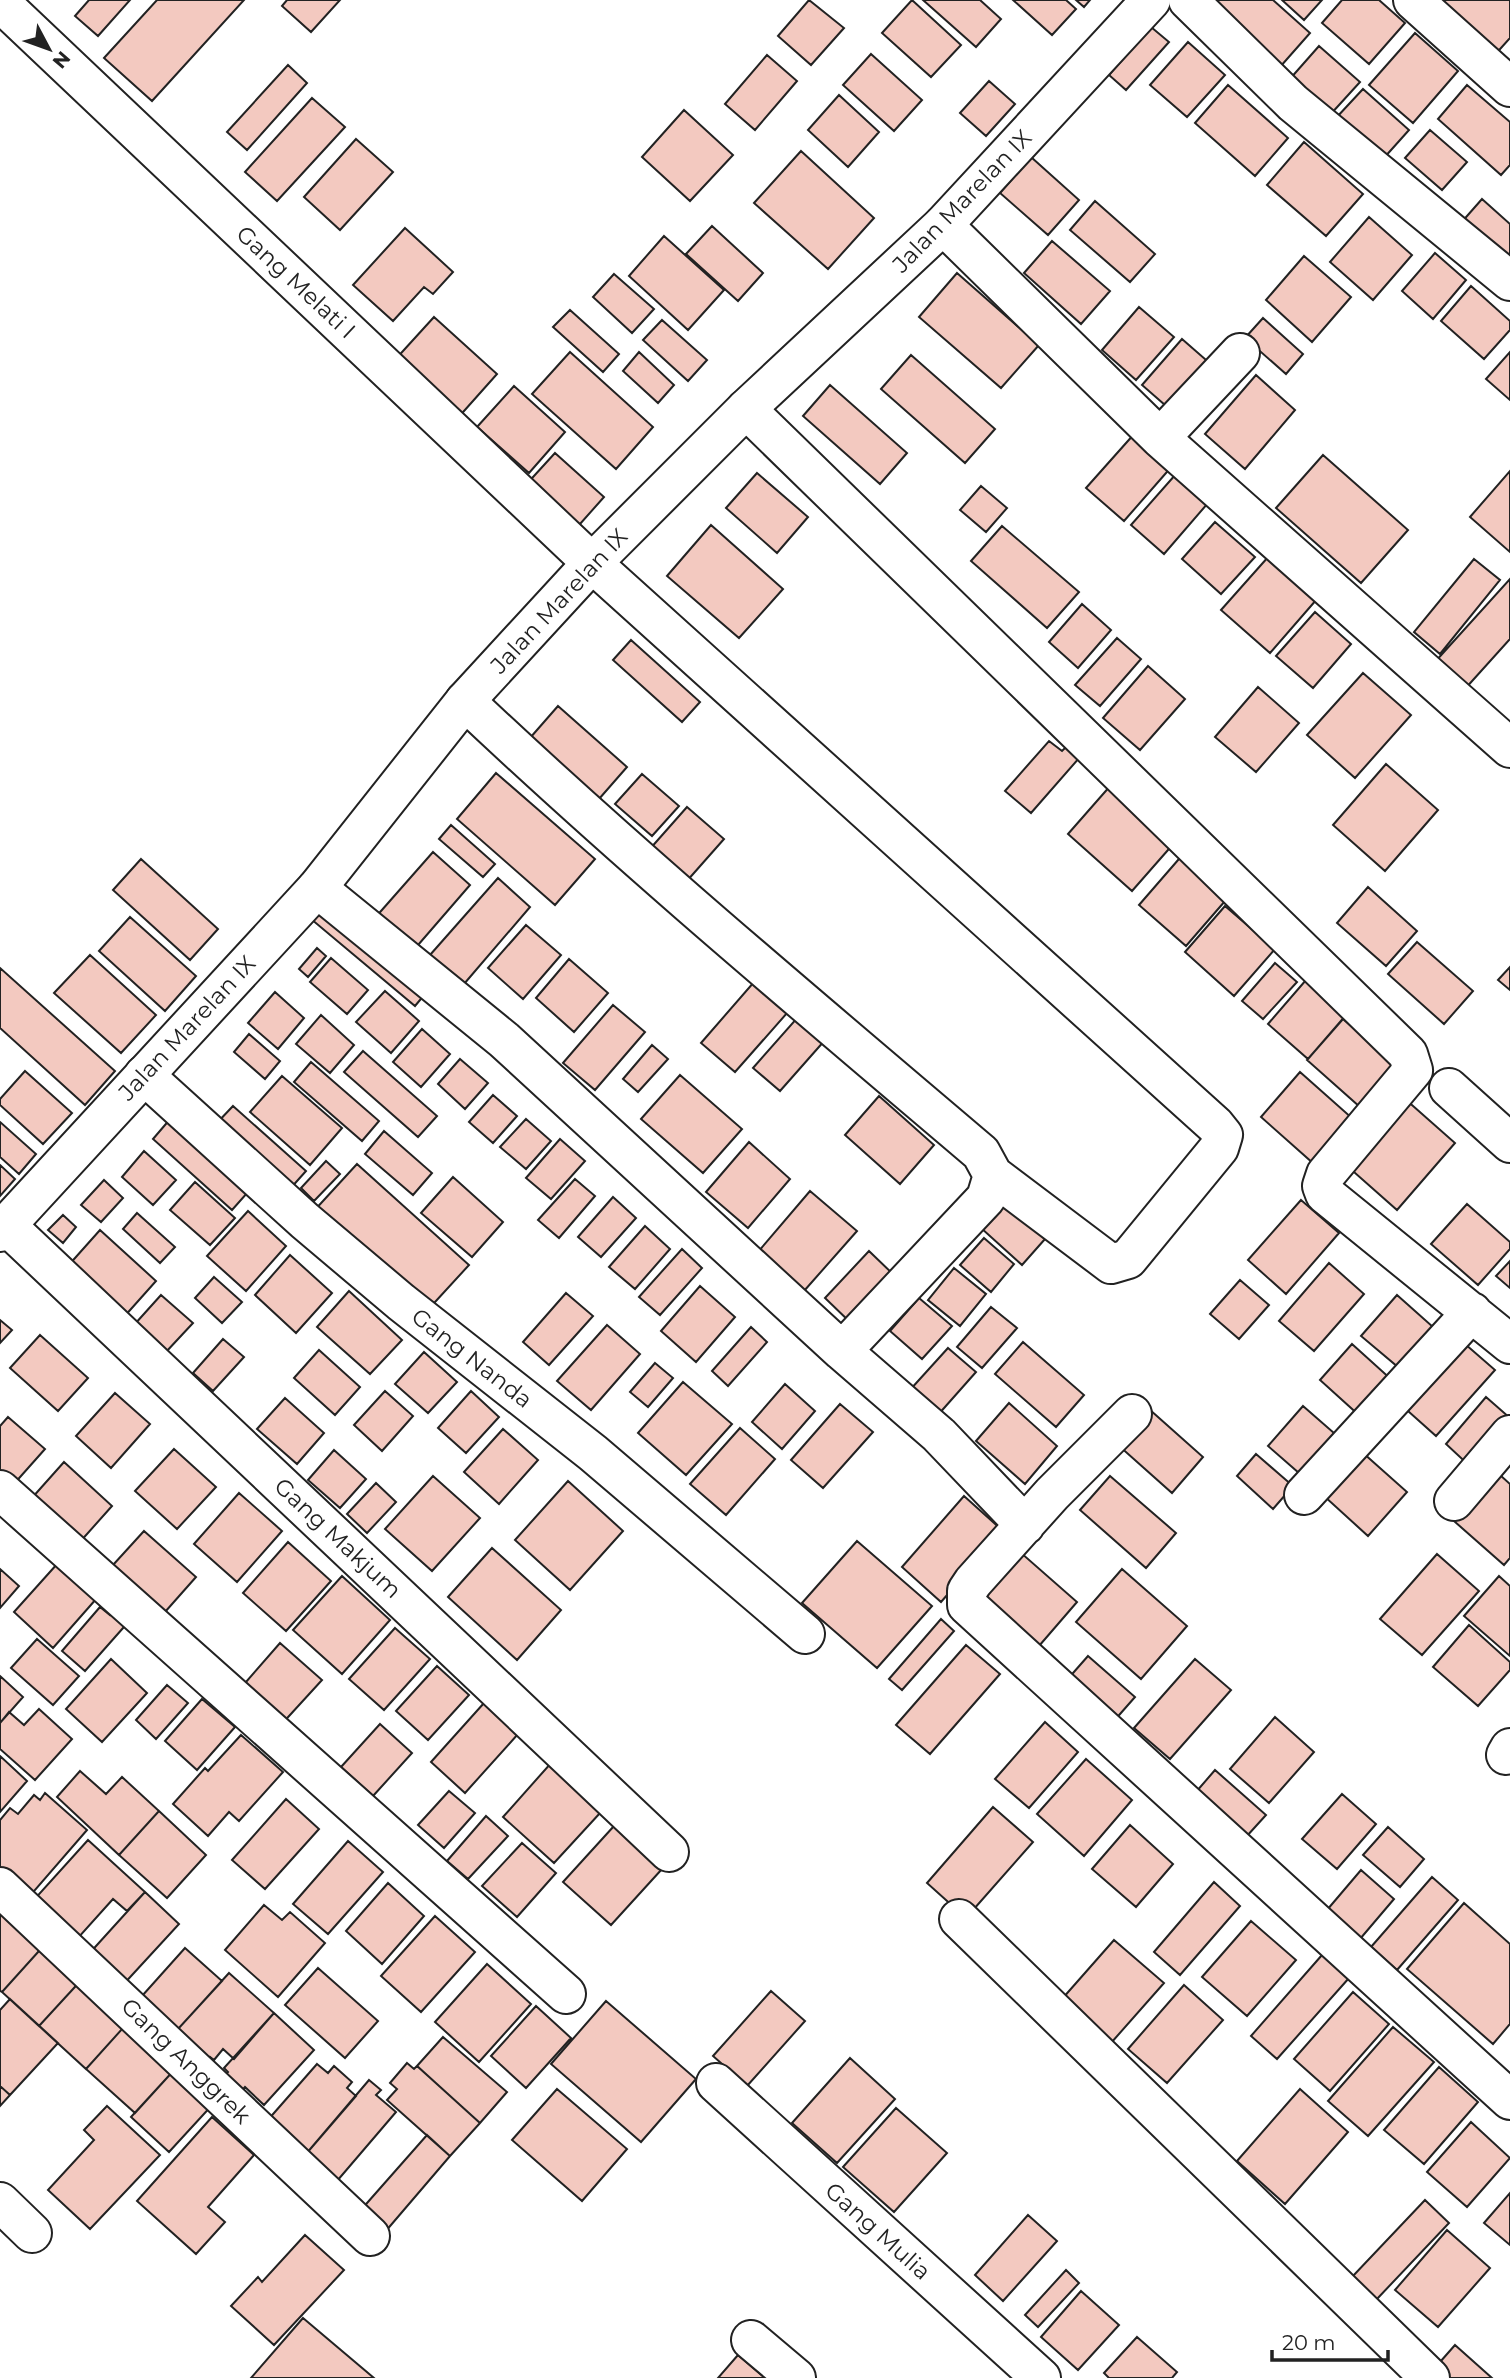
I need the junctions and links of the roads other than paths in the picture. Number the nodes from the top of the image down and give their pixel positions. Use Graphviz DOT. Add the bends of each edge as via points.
graph roads {
  1 [pos="1151,0"];
  2 [pos="1188,0"];
  3 [pos="1413,0"];
  4 [pos="0,2"];
  5 [pos="1510,87"];
  6 [pos="943,225"];
  7 [pos="1510,281"];
  8 [pos="1240,353"];
  9 [pos="746,409"];
  10 [pos="1160,438"];
  11 [pos="592,563"];
  12 [pos="465,701"];
  13 [pos="1510,748"];
  14 [pos="317,888"];
  15 [pos="144,1075"];
  16 [pos="1449,1088"];
  17 [pos="1510,1143"];
  18 [pos="993,1175"];
  19 [pos="3,1228"];
  20 [pos="1472,1312"];
  21 [pos="1510,1344"];
  22 [pos="842,1351"];
  23 [pos="1132,1414"];
  24 [pos="1510,1434"];
  25 [pos="0,1490"];
  26 [pos="1304,1495"];
  27 [pos="1454,1501"];
  28 [pos="1025,1525"];
  29 [pos="805,1634"];
  30 [pos="669,1852"];
  31 [pos="0,1886"];
  32 [pos="959,1919"];
  33 [pos="566,1994"];
  34 [pos="716,2083"];
  35 [pos="1510,2100"];
  36 [pos="0,2202"];
  37 [pos="32,2232"];
  38 [pos="370,2236"];
  39 [pos="751,2340"];
  40 [pos="796,2378"];
  41 [pos="1041,2378"];
  42 [pos="1430,2378"];
  1 -- 6 [label="street, Jalan Marelan IX"];
  2 -- 7 [label="street" via="1293,103"];
  3 -- 5 [label="street"];
  4 -- 11 [label="street, Gang Melati I"];
  6 -- 9 [label="street, Jalan Marelan IX"];
  6 -- 10 [label="street"];
  8 -- 10 [label="street"];
  9 -- 11 [label="street, Jalan Marelan IX"];
  9 -- 20 [label="street" via="1408,1054 1413,1070 1326,1174 1322,1186 1330,1201"];
  10 -- 13 [label="street"];
  11 -- 12 [label="street, Jalan Marelan IX"];
  11 -- 18 [label="street, Gang Melati I" via="1223,1135 1219,1148 1128,1259 1111,1264"];
  12 -- 14 [label="street, Jalan Marelan IX"];
  12 -- 18 [label="street" via="692,907 981,1153"];
  14 -- 15 [label="street, Jalan Marelan IX"];
  14 -- 22 [label="street" via="505,1040"];
  15 -- 19 [label="street, Jalan Marelan IX"];
  15 -- 29 [label="street, Gang Nanda" via="401,1302 593,1453"];
  16 -- 17 [label="street"];
  18 -- 22 [label="street" via="986,1198"];
  19 -- 30 [label="street, Gang Makjum"];
  20 -- 21 [label="street"];
  20 -- 26 [label="street"];
  22 -- 28 [label="street" via="939,1434"];
  23 -- 28 [label="street"];
  24 -- 27 [label="street"];
  25 -- 33 [label="street"];
  28 -- 35 [label="street" via="967,1591 965,1600 972,1611"];
  31 -- 38 [label="street, Gang Anggrek"];
  32 -- 42 [label="street"];
  34 -- 41 [label="street, Gang Mulia"];
  36 -- 37 [label="street"];
  39 -- 40 [label="street"];
}
